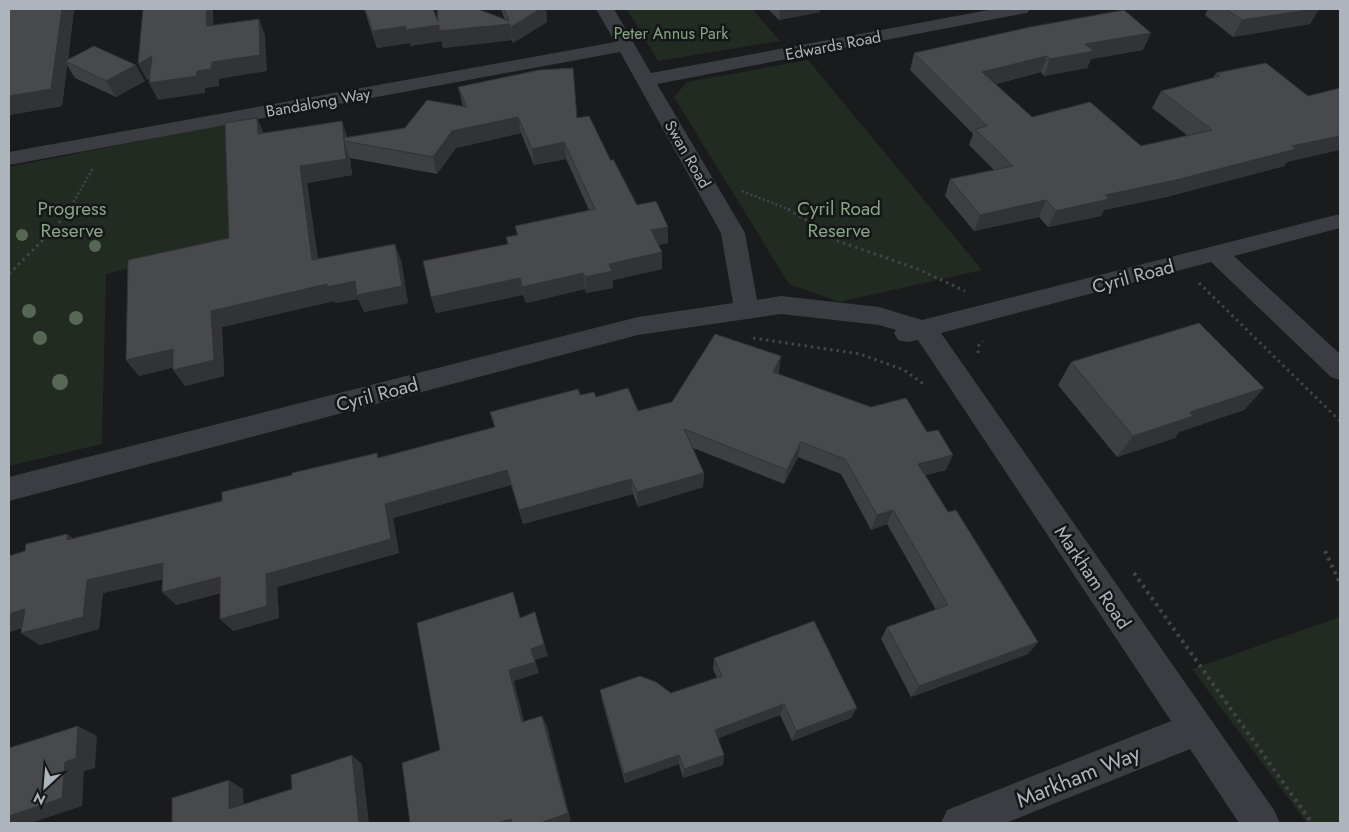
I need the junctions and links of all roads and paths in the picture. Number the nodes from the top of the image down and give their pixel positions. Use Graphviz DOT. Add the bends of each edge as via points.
graph roads {
  1 [pos="605,9"];
  2 [pos="1021,9"];
  3 [pos="627,45"];
  4 [pos="646,80"];
  5 [pos="93,144"];
  6 [pos="9,159"];
  7 [pos="708,188"];
  8 [pos="1340,221"];
  9 [pos="1217,254"];
  10 [pos="1180,264"];
  11 [pos="9,274"];
  12 [pos="746,309"];
  13 [pos="984,315"];
  14 [pos="925,330"];
  15 [pos="749,338"];
  16 [pos="978,359"];
  17 [pos="1340,370"];
  18 [pos="932,390"];
  19 [pos="1340,421"];
  20 [pos="9,489"];
  21 [pos="1325,550"];
  22 [pos="1128,565"];
  23 [pos="1340,583"];
  24 [pos="1196,729"];
  25 [pos="960,823"];
  26 [pos="1262,823"];
  27 [pos="1312,823"];
  1 -- 3 [label="street, Swan Road"];
  2 -- 4 [label="street, Edwards Road"];
  3 -- 4 [label="street, Swan Road"];
  3 -- 5 [label="street, Bandalong Way"];
  4 -- 7 [label="street, Swan Road"];
  5 -- 6 [label="street, Bandalong Way"];
  5 -- 11 [label="path" via="88,157 93,168 68,213"];
  7 -- 12 [label="street, Swan Road" via="733,233"];
  7 -- 13 [label="path" via="731,188 784,206 829,238 918,269 965,290"];
  8 -- 9 [label="street, Cyril Road"];
  9 -- 10 [label="street, Cyril Road"];
  9 -- 17 [label="street"];
  10 -- 13 [label="street, Cyril Road"];
  10 -- 19 [label="path"];
  12 -- 14 [label="street, Cyril Road" via="791,323 877,334"];
  12 -- 20 [label="street, Cyril Road" via="638,326"];
  13 -- 14 [label="street, Cyril Road"];
  13 -- 16 [label="path" via="998,332 991,334 979,346"];
  14 -- 24 [label="street, Markham Road"];
  15 -- 18 [label="path" via="860,354 904,370"];
  21 -- 23 [label="path"];
  22 -- 27 [label="path"];
  24 -- 25 [label="street, Markham Way"];
  24 -- 26 [label="street, Markham Road"];
}
